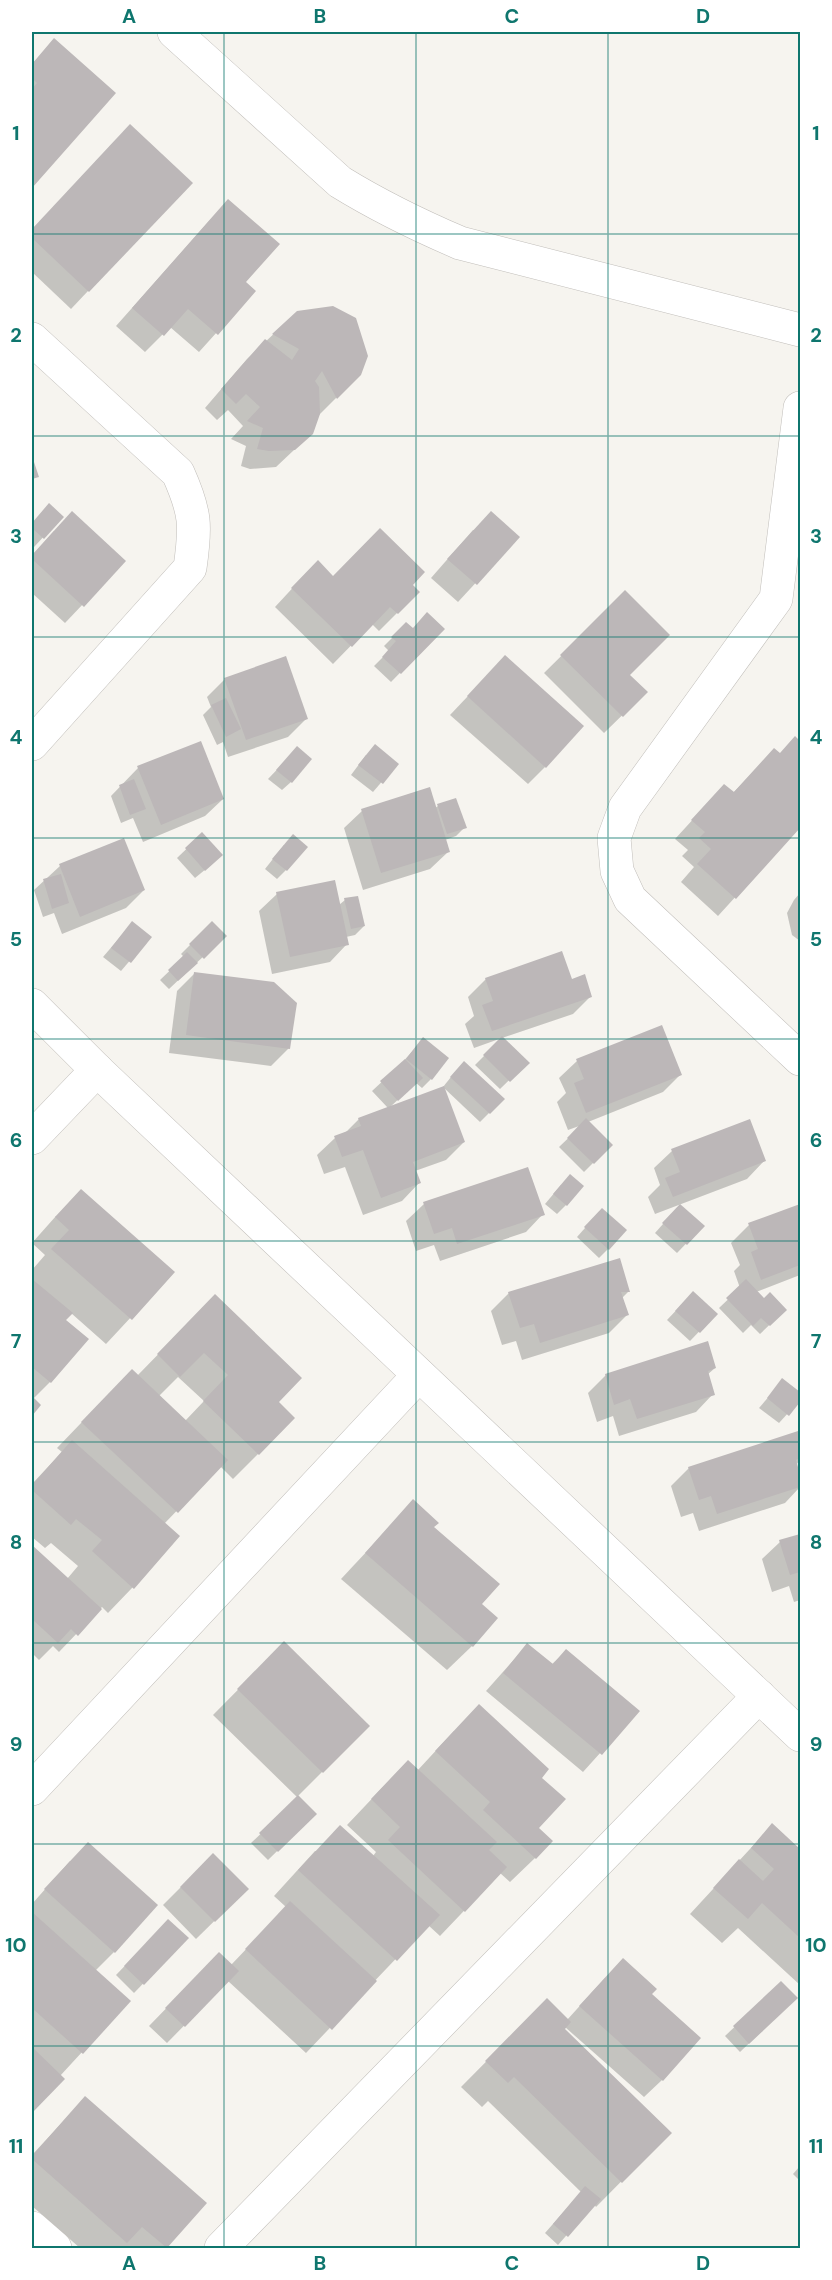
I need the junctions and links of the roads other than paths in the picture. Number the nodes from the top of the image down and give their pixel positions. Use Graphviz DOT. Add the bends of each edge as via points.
graph roads {
  1 [pos="174,32"];
  2 [pos="801,330"];
  3 [pos="32,339"];
  4 [pos="801,408"];
  5 [pos="788,601"];
  6 [pos="32,744"];
  7 [pos="32,1005"];
  8 [pos="801,1059"];
  9 [pos="97,1070"];
  10 [pos="32,1138"];
  11 [pos="419,1375"];
  12 [pos="759,1696"];
  13 [pos="801,1735"];
  14 [pos="32,1789"];
  15 [pos="32,2228"];
  16 [pos="55,2248"];
  17 [pos="220,2248"];
  1 -- 2 [label="street" via="340,182 414,223 460,243"];
  3 -- 6 [label="street" via="178,473 190,499 195,529 190,568"];
  4 -- 5 [label="street"];
  5 -- 8 [label="street" via="625,808 614,838 617,871 630,899"];
  7 -- 9 [label="street"];
  9 -- 10 [label="street"];
  9 -- 11 [label="street"];
  11 -- 12 [label="street"];
  11 -- 14 [label="street"];
  12 -- 13 [label="street"];
  12 -- 17 [label="street"];
  15 -- 16 [label="street"];
}
